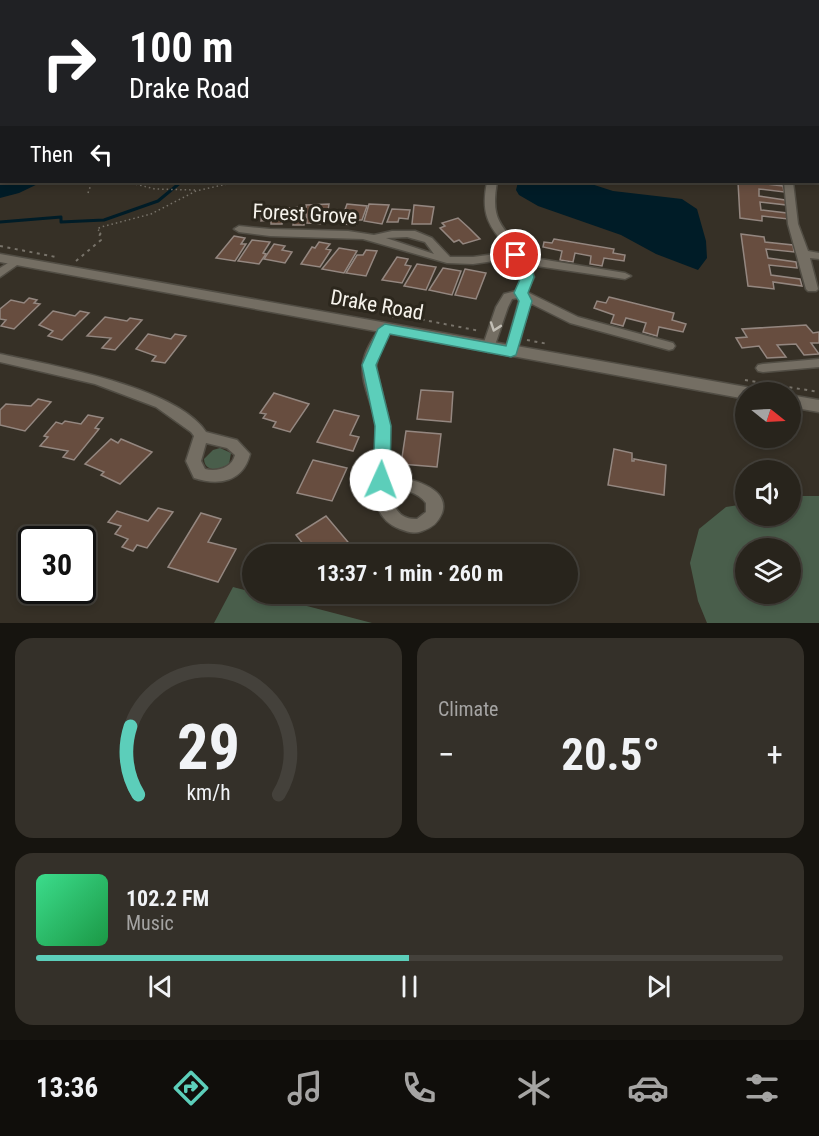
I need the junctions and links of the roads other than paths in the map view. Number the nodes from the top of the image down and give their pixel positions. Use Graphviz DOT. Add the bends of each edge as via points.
graph roads {
  1 [pos="492,183"];
  2 [pos="788,183"];
  3 [pos="239,229"];
  4 [pos="803,254"];
  5 [pos="819,256"];
  6 [pos="519,258"];
  7 [pos="8,260"];
  8 [pos="0,274"];
  9 [pos="625,276"];
  10 [pos="812,289"];
  11 [pos="521,293"];
  12 [pos="385,329"];
  13 [pos="669,346"];
  14 [pos="488,348"];
  15 [pos="511,352"];
  16 [pos="0,358"];
  17 [pos="819,363"];
  18 [pos="763,368"];
  19 [pos="735,391"];
  20 [pos="801,403"];
  21 [pos="819,406"];
  22 [pos="201,436"];
  23 [pos="381,480"];
  1 -- 6 [label="street" via="489,215"];
  2 -- 4 [label="street" via="793,224"];
  3 -- 6 [label="street, Forest Grove" via="263,234 329,233 369,238 447,260"];
  4 -- 5 [label="street"];
  4 -- 10 [label="street"];
  6 -- 9 [label="street, Forest Grove"];
  6 -- 11 [label="street" via="528,277"];
  7 -- 8 [label="street"];
  7 -- 12 [label="street, Drake Road"];
  11 -- 13 [label="street" via="574,320"];
  11 -- 14 [label="street, one-way" via="508,297"];
  11 -- 15 [label="street" via="525,301"];
  12 -- 14 [label="street, Drake Road"];
  12 -- 23 [label="street" via="369,365 383,426"];
  14 -- 15 [label="street, Drake Road"];
  15 -- 19 [label="street, Drake Road"];
  16 -- 22 [label="street" via="98,380 161,404 196,428"];
  17 -- 18 [label="street"];
  20 -- 21 [label="street"];
}
